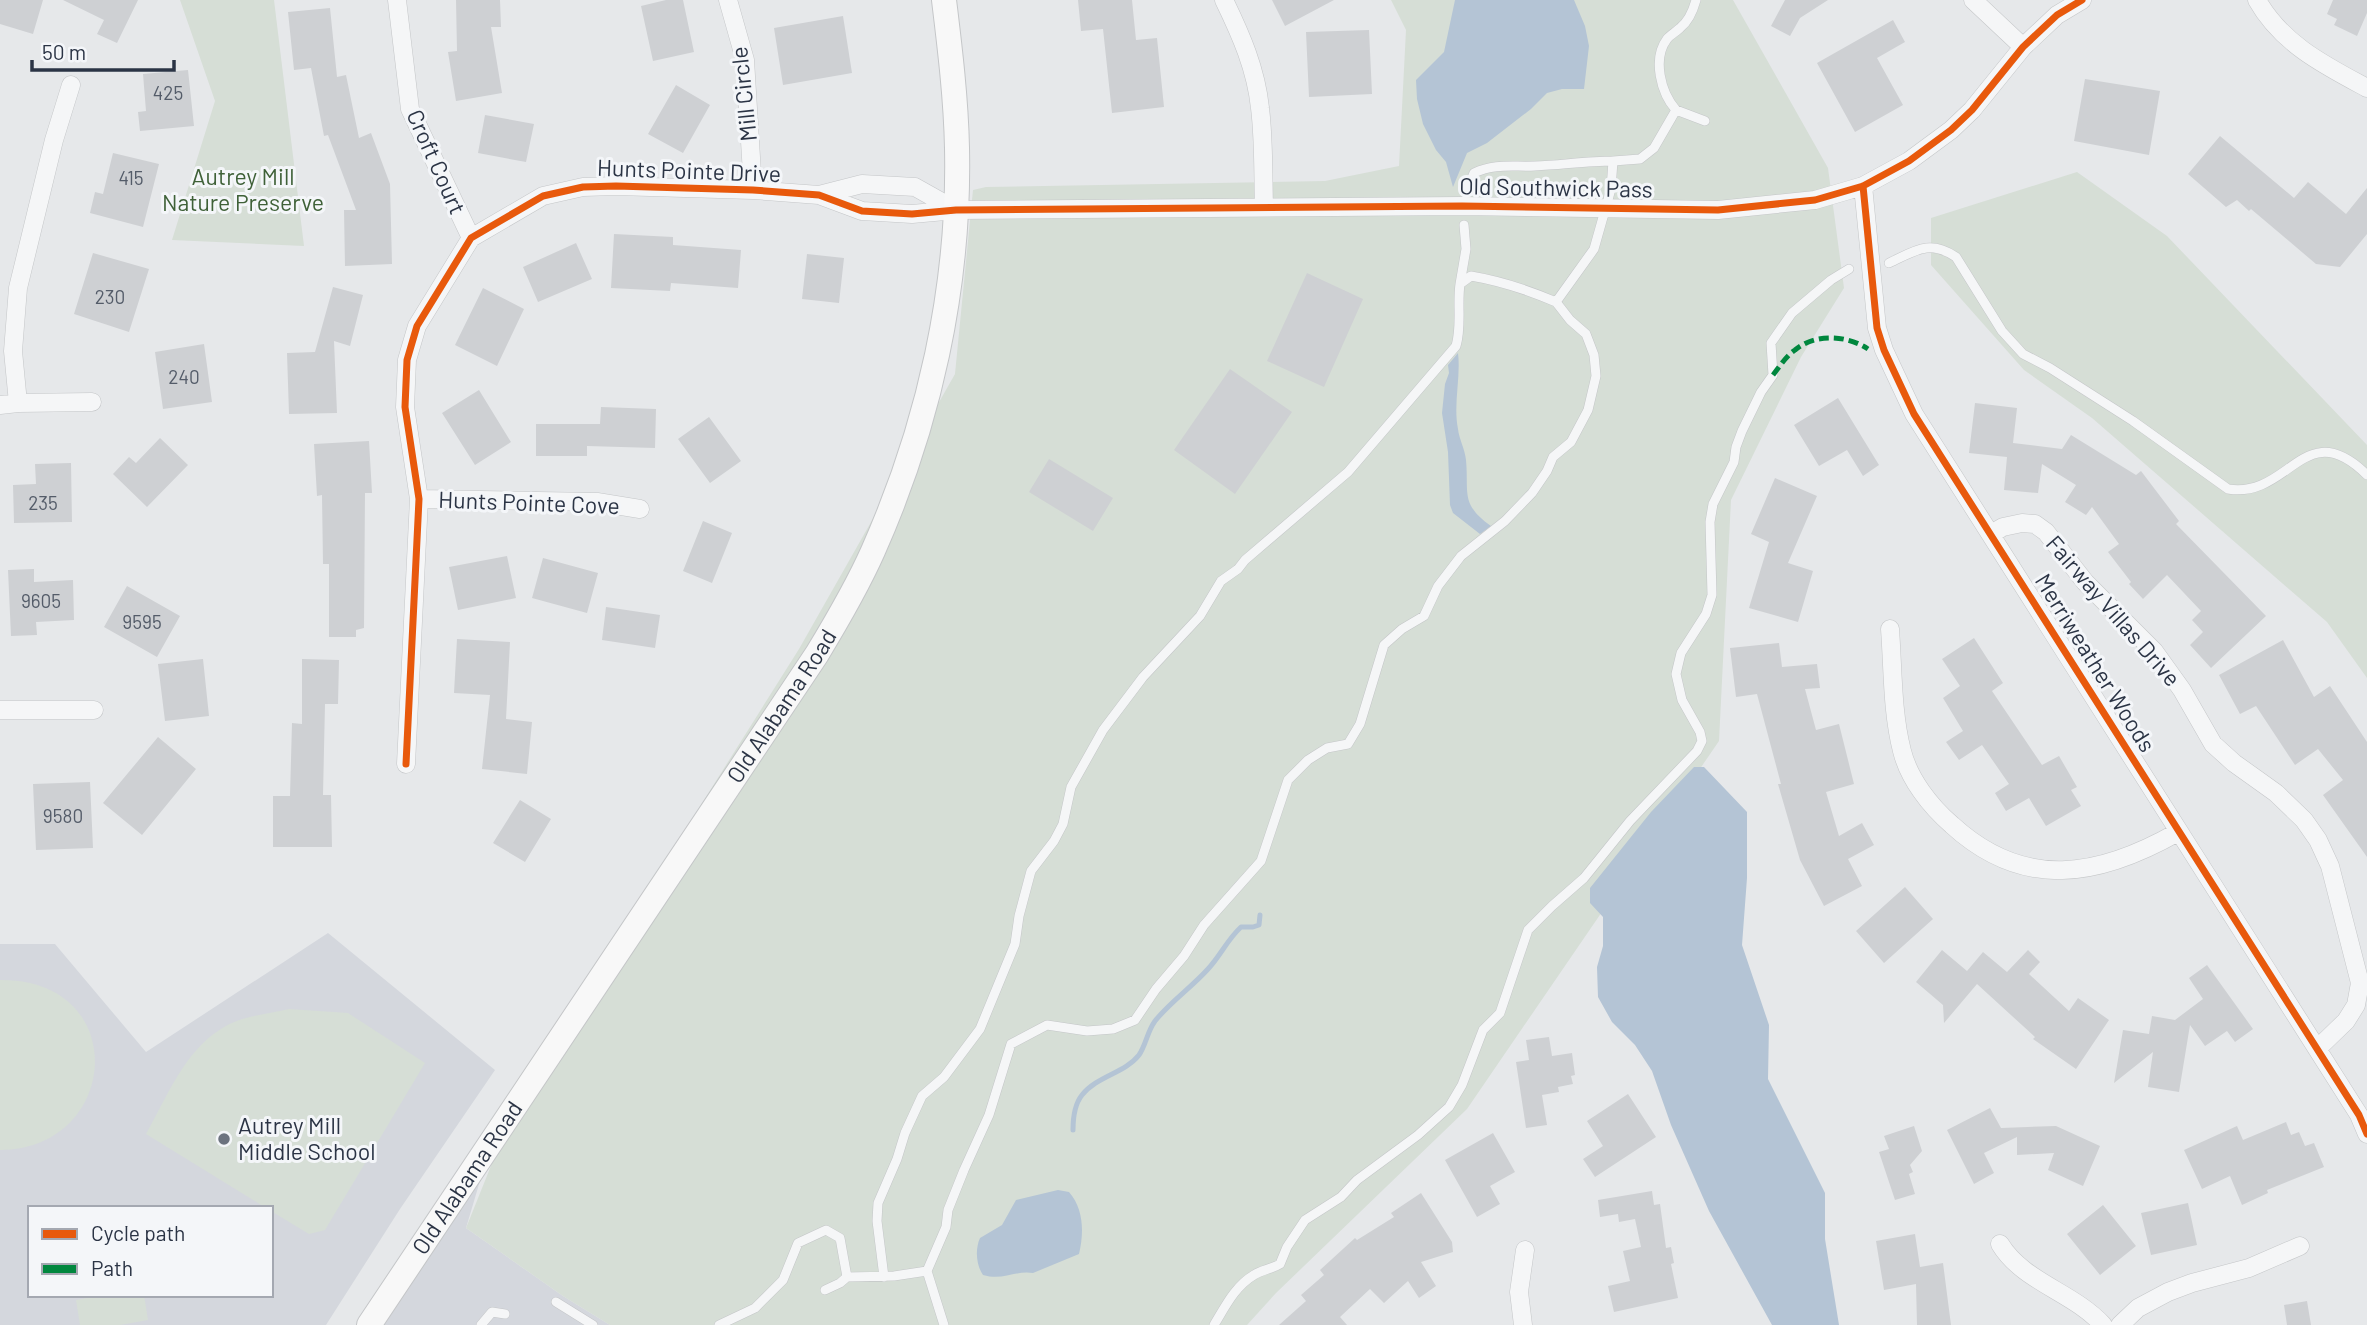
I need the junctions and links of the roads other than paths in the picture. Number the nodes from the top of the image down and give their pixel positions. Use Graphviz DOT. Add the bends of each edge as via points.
graph roads {
  1 [pos="397,0"];
  2 [pos="728,0"];
  3 [pos="944,0"];
  4 [pos="1224,0"];
  5 [pos="1696,0"];
  6 [pos="1973,0"];
  7 [pos="2082,0"];
  8 [pos="2257,0"];
  9 [pos="2023,47"];
  10 [pos="71,85"];
  11 [pos="2367,88"];
  12 [pos="1676,110"];
  13 [pos="1705,121"];
  14 [pos="1614,161"];
  15 [pos="1863,186"];
  16 [pos="753,190"];
  17 [pos="1466,192"];
  18 [pos="819,195"];
  19 [pos="1264,206"];
  20 [pos="1605,208"];
  21 [pos="956,209"];
  22 [pos="1464,225"];
  23 [pos="471,238"];
  24 [pos="1889,263"];
  25 [pos="1849,269"];
  26 [pos="1460,284"];
  27 [pos="1556,302"];
  28 [pos="92,402"];
  29 [pos="18,403"];
  30 [pos="0,405"];
  31 [pos="2367,475"];
  32 [pos="419,499"];
  33 [pos="640,509"];
  34 [pos="1991,534"];
  35 [pos="1890,629"];
  36 [pos="0,710"];
  37 [pos="94,710"];
  38 [pos="406,764"];
  39 [pos="2178,832"];
  40 [pos="2317,1049"];
  41 [pos="2367,1134"];
  42 [pos="2000,1244"];
  43 [pos="2300,1246"];
  44 [pos="1525,1250"];
  45 [pos="927,1270"];
  46 [pos="847,1277"];
  47 [pos="884,1277"];
  48 [pos="825,1290"];
  49 [pos="556,1302"];
  50 [pos="505,1314"];
  51 [pos="369,1325"];
  52 [pos="481,1325"];
  53 [pos="593,1325"];
  54 [pos="719,1325"];
  55 [pos="944,1325"];
  56 [pos="1214,1325"];
  57 [pos="1524,1325"];
  58 [pos="2103,1325"];
  59 [pos="2120,1325"];
  1 -- 23 [label="street, Croft Court" via="410,108"];
  2 -- 16 [label="street, Mill Circle" via="745,60"];
  3 -- 21 [label="main road, Old Alabama Road" via="956,125"];
  4 -- 19 [label="street" via="1243,38 1261,109"];
  5 -- 12 [label="lane" via="1689,19 1668,38 1660,55 1666,99"];
  6 -- 9 [label="street"];
  7 -- 9 [label="street, Old Southwick Pass" via="2057,15"];
  8 -- 11 [label="street" via="2277,29 2304,51"];
  9 -- 15 [label="street, Old Southwick Pass" via="1951,130 1909,161"];
  10 -- 29 [label="street" via="18,288 13,351"];
  12 -- 13 [label="lane"];
  12 -- 14 [label="lane" via="1654,148 1640,159"];
  14 -- 17 [label="lane" via="1484,168 1474,173"];
  14 -- 20 [label="lane"];
  15 -- 20 [label="street, Old Southwick Pass" via="1815,200 1718,210"];
  15 -- 34 [label="street, Merriweather Woods" via="1872,295 1884,350 1914,414"];
  16 -- 18 [label="street, Hunts Pointe Drive"];
  16 -- 23 [label="street, Hunts Pointe Drive" via="583,187 543,196"];
  18 -- 21 [label="street, Hunts Pointe Drive" via="862,211 912,214"];
  18 -- 21 [label="street, Hunts Pointe Drive" via="862,184 915,187"];
  19 -- 20 [label="street, Old Southwick Pass"];
  19 -- 21 [label="street, Old Southwick Pass"];
  20 -- 27 [label="lane" via="1594,248"];
  21 -- 51 [label="main road, Old Alabama Road" via="948,297 931,385 905,471 846,604 810,666"];
  22 -- 26 [label="lane"];
  23 -- 32 [label="street, Hunts Pointe Drive" via="416,326 407,360 405,407"];
  24 -- 31 [label="lane" via="1924,246 1945,249 1956,257 2002,331 2023,354 2133,421 2228,488 2255,489 2304,457 2324,452 2336,453"];
  25 -- 56 [label="lane" via="1792,313 1771,343 1773,375 1742,430 1734,462 1713,504 1712,595 1706,614 1681,653 1676,674 1682,700 1700,732 1697,751 1630,821 1584,878 1528,930 1500,1013 1483,1030 1449,1107 1341,1197 1305,1220 1280,1264 1245,1282"];
  26 -- 27 [label="lane" via="1471,276 1492,279"];
  26 -- 47 [label="lane" via="1456,346 1348,472 1221,581 1199,616 1143,677 1103,730 1071,787 1063,824 1031,871 1015,944 980,1029 944,1077 922,1096 905,1133 878,1203"];
  27 -- 45 [label="lane" via="1586,334 1594,355 1596,376 1588,410 1571,442 1553,457 1532,493 1505,521 1461,556 1438,586 1424,617 1384,645 1360,724 1348,744 1327,748 1288,780 1261,861 1204,925 1135,1020 1113,1029 1087,1031 1047,1025 1011,1044 989,1115"];
  28 -- 29 [label="street"];
  29 -- 30 [label="street"];
  32 -- 33 [label="street, Hunts Pointe Cove" via="597,502"];
  32 -- 38 [label="street, Hunts Pointe Drive"];
  34 -- 39 [label="street, Merriweather Woods"];
  34 -- 40 [label="street, Fairway Villas Drive" via="2022,523 2035,524 2046,532 2085,582 2154,651 2213,744 2276,793 2318,840 2330,866 2360,983 2356,1005 2346,1021"];
  35 -- 39 [label="street" via="1902,752 1934,810 1967,840 2015,864 2076,870 2122,860"];
  36 -- 37 [label="street"];
  39 -- 40 [label="street, Merriweather Woods"];
  40 -- 41 [label="street, Merriweather Woods"];
  42 -- 58 [label="street" via="2019,1268 2073,1299"];
  43 -- 59 [label="street" via="2249,1268 2168,1292 2138,1308"];
  44 -- 57 [label="street" via="1519,1292"];
  45 -- 47 [label="lane"];
  45 -- 55 [label="lane"];
  46 -- 47 [label="lane"];
  46 -- 48 [label="lane"];
  46 -- 54 [label="lane" via="840,1238 827,1230 798,1243 783,1280 755,1308"];
  49 -- 53 [label="lane"];
  50 -- 52 [label="lane" via="492,1312"];
}
